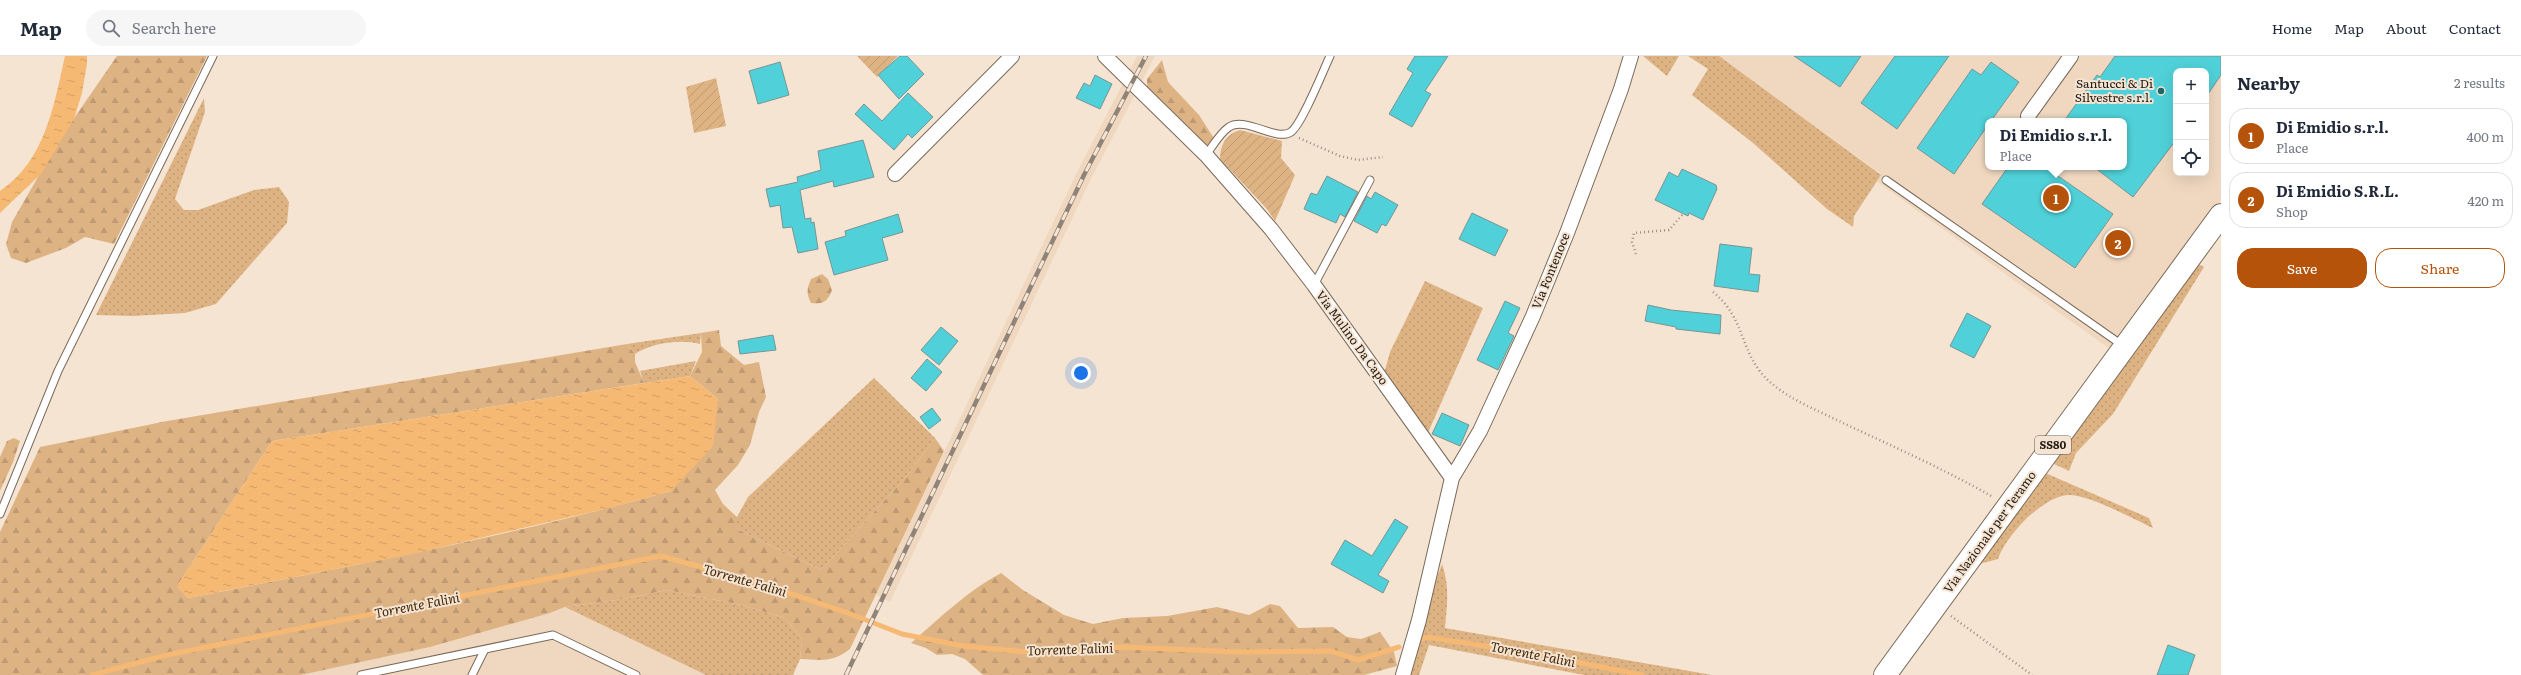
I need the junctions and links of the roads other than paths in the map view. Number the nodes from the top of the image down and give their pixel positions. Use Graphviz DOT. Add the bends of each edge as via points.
graph roads {
  1 [pos="213,56"];
  2 [pos="1012,56"];
  3 [pos="1105,56"];
  4 [pos="1330,56"];
  5 [pos="1631,56"];
  6 [pos="2071,56"];
  7 [pos="2028,116"];
  8 [pos="1206,155"];
  9 [pos="895,174"];
  10 [pos="1370,180"];
  11 [pos="1886,180"];
  12 [pos="2221,215"];
  13 [pos="1314,285"];
  14 [pos="2125,347"];
  15 [pos="1452,478"];
  16 [pos="0,514"];
  17 [pos="484,651"];
  18 [pos="361,675"];
  19 [pos="472,675"];
  20 [pos="636,675"];
  21 [pos="1403,675"];
  22 [pos="1885,675"];
  1 -- 16 [label="lane" via="58,371"];
  2 -- 9 [label="street"];
  3 -- 8 [label="street, Via Mulino Da Capo"];
  4 -- 8 [label="lane" via="1295,127 1290,132 1283,134 1241,124 1230,126"];
  5 -- 15 [label="street, Via Fontenoce" via="1567,233 1532,316 1480,431"];
  6 -- 7 [label="street"];
  8 -- 13 [label="street, Via Mulino Da Capo" via="1271,230"];
  10 -- 13 [label="lane"];
  11 -- 14 [label="lane"];
  12 -- 14 [label="main road, Via Nazionale per Teramo / SS80"];
  13 -- 15 [label="street, Via Mulino Da Capo"];
  14 -- 22 [label="main road, Via Nazionale per Teramo / SS80"];
  15 -- 21 [label="street" via="1419,620"];
  17 -- 18 [label="lane"];
  17 -- 19 [label="lane"];
  17 -- 20 [label="lane" via="553,635"];
}
